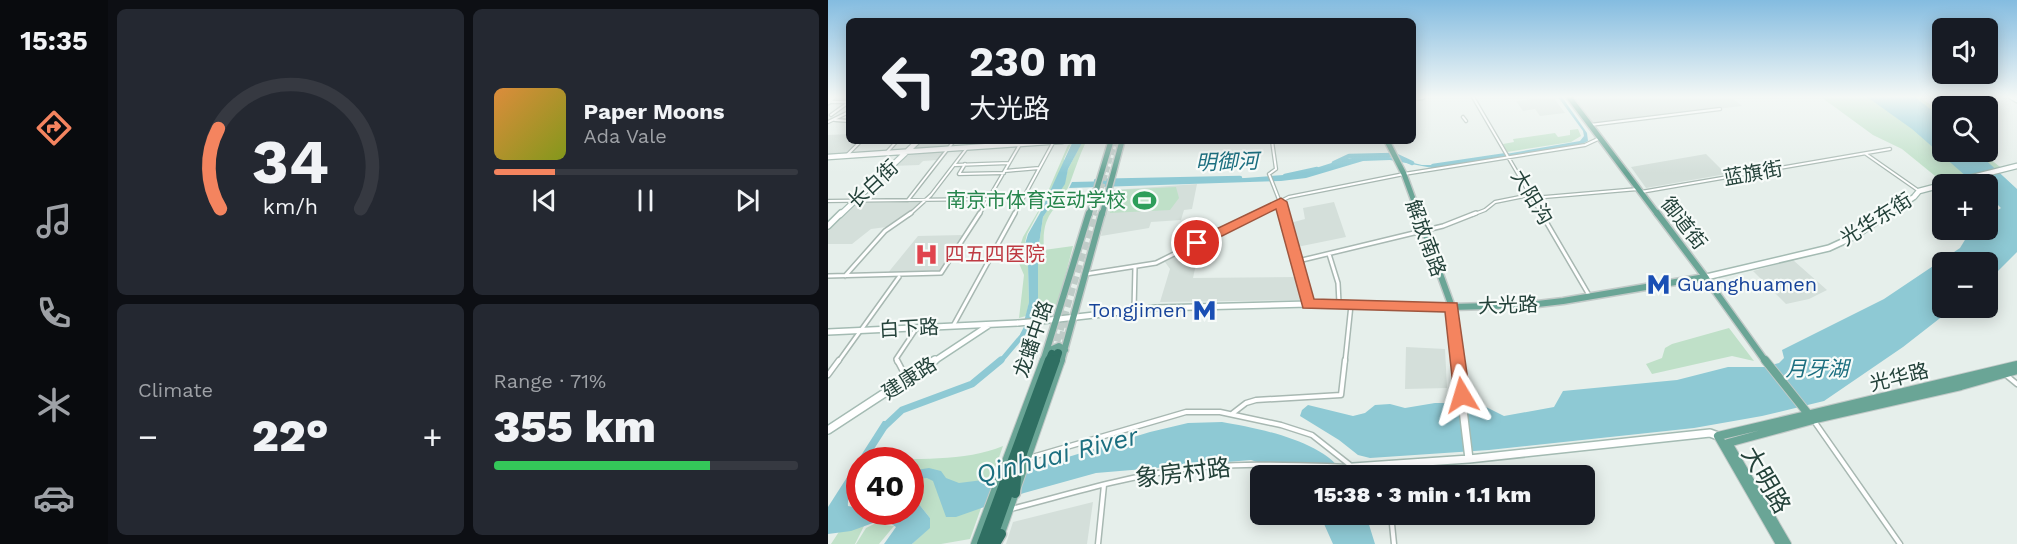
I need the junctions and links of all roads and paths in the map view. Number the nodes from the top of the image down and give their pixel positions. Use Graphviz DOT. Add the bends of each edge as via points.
graph roads {
  1 [pos="1488,122"];
  2 [pos="1588,122"];
  3 [pos="1611,122"];
  4 [pos="1590,125"];
  5 [pos="1600,138"];
  6 [pos="858,144"];
  7 [pos="894,144"];
  8 [pos="915,144"];
  9 [pos="952,144"];
  10 [pos="1000,144"];
  11 [pos="1020,144"];
  12 [pos="1051,144"];
  13 [pos="1110,144"];
  14 [pos="1121,144"];
  15 [pos="1272,144"];
  16 [pos="1389,144"];
  17 [pos="969,147"];
  18 [pos="949,148"];
  19 [pos="1109,148"];
  20 [pos="1890,149"];
  21 [pos="909,150"];
  22 [pos="1393,152"];
  23 [pos="886,153"];
  24 [pos="1866,154"];
  25 [pos="846,156"];
  26 [pos="828,157"];
  27 [pos="1508,158"];
  28 [pos="1009,163"];
  29 [pos="965,164"];
  30 [pos="955,165"];
  31 [pos="2017,166"];
  32 [pos="1039,168"];
  33 [pos="1004,172"];
  34 [pos="1404,174"];
  35 [pos="1987,174"];
  36 [pos="1932,188"];
  37 [pos="1639,191"];
  38 [pos="1919,191"];
  39 [pos="1532,197"];
  40 [pos="989,199"];
  41 [pos="855,200"];
  42 [pos="908,200"];
  43 [pos="926,200"];
  44 [pos="828,201"];
  45 [pos="1281,202"];
  46 [pos="828,226"];
  47 [pos="1422,230"];
  48 [pos="1329,254"];
  49 [pos="1298,261"];
  50 [pos="1135,267"];
  51 [pos="900,275"];
  52 [pos="828,276"];
  53 [pos="845,276"];
  54 [pos="1084,277"];
  55 [pos="1705,277"];
  56 [pos="1069,281"];
  57 [pos="1658,287"];
  58 [pos="1591,298"];
  59 [pos="1308,304"];
  60 [pos="1339,305"];
  61 [pos="1351,305"];
  62 [pos="1452,307"];
  63 [pos="1134,310"];
  64 [pos="1074,317"];
  65 [pos="1058,319"];
  66 [pos="1018,323"];
  67 [pos="989,325"];
  68 [pos="953,326"];
  69 [pos="917,327"];
  70 [pos="859,331"];
  71 [pos="828,332"];
  72 [pos="1056,352"];
  73 [pos="828,363"];
  74 [pos="836,363"];
  75 [pos="2017,365"];
  76 [pos="2017,370"];
  77 [pos="2003,372"];
  78 [pos="828,375"];
  79 [pos="907,380"];
  80 [pos="2017,384"];
  81 [pos="1233,414"];
  82 [pos="1811,417"];
  83 [pos="828,430"];
  84 [pos="1718,436"];
  85 [pos="1469,459"];
  86 [pos="1346,465"];
  87 [pos="1378,465"];
  88 [pos="1250,466"];
  89 [pos="1016,467"];
  90 [pos="1104,484"];
  91 [pos="1003,502"];
  92 [pos="1392,525"];
  93 [pos="998,541"];
  94 [pos="978,542"];
  95 [pos="990,544"];
  96 [pos="1098,544"];
  97 [pos="1394,544"];
  98 [pos="1780,544"];
  99 [pos="1787,544"];
  100 [pos="1900,544"];
  1 -- 27 [label="street, 大阳沟"];
  2 -- 4 [label="main road, 御道街"];
  3 -- 4 [label="street"];
  4 -- 5 [label="main road, 御道街"];
  5 -- 27 [label="street" via="1585,145"];
  5 -- 37 [label="main road, 御道街"];
  6 -- 25 [label="street"];
  7 -- 23 [label="street"];
  8 -- 21 [label="street, 长白街"];
  9 -- 18 [label="street"];
  10 -- 17 [label="street"];
  11 -- 28 [label="street"];
  12 -- 32 [label="street"];
  13 -- 19 [label="main road, 龙蟠中路"];
  14 -- 19 [label="main road"];
  14 -- 54 [label="main road, 龙蟠中路"];
  15 -- 45 [label="street" via="1276,169 1269,174"];
  16 -- 22 [label="street"];
  17 -- 18 [label="street"];
  17 -- 30 [label="street"];
  18 -- 21 [label="street"];
  18 -- 42 [label="street"];
  19 -- 56 [label="main road, 龙蟠中路"];
  20 -- 24 [label="street, 蓝旗街"];
  21 -- 23 [label="street"];
  21 -- 41 [label="street, 长白街"];
  22 -- 34 [label="street, 解放南路"];
  22 -- 34 [label="main road"];
  23 -- 25 [label="street"];
  24 -- 37 [label="street, 蓝旗街"];
  24 -- 38 [label="street"];
  25 -- 26 [label="street"];
  27 -- 34 [label="street"];
  27 -- 39 [label="street, 大阳沟"];
  28 -- 29 [label="street"];
  28 -- 33 [label="street"];
  29 -- 30 [label="street"];
  29 -- 33 [label="street" via="959,174"];
  30 -- 43 [label="street"];
  31 -- 35 [label="street, 光华东街"];
  32 -- 33 [label="street"];
  32 -- 68 [label="street"];
  33 -- 40 [label="street"];
  34 -- 45 [label="street" via="1289,197"];
  34 -- 47 [label="street, 解放南路"];
  36 -- 38 [label="street, 光华东街"];
  37 -- 39 [label="street, 蓝旗街"];
  37 -- 55 [label="main road, 御道街"];
  38 -- 55 [label="street, 光华东街" via="1855,236 1829,248"];
  39 -- 47 [label="street, 蓝旗街" via="1495,202 1465,219"];
  39 -- 58 [label="street, 大阳沟"];
  40 -- 43 [label="street"];
  40 -- 51 [label="street" via="941,273"];
  41 -- 42 [label="street"];
  41 -- 44 [label="street"];
  41 -- 46 [label="street, 长白街"];
  42 -- 43 [label="street"];
  43 -- 53 [label="street" via="885,231"];
  45 -- 49 [label="street"];
  45 -- 50 [label="street" via="1156,263"];
  47 -- 48 [label="street, 蓝旗街"];
  47 -- 62 [label="street, 解放南路"];
  48 -- 49 [label="street, 蓝旗街"];
  48 -- 60 [label="street" via="1338,283"];
  49 -- 59 [label="street"];
  50 -- 54 [label="street"];
  50 -- 63 [label="street"];
  51 -- 53 [label="street"];
  51 -- 70 [label="street"];
  52 -- 53 [label="street"];
  54 -- 56 [label="main road" via="1077,283"];
  54 -- 64 [label="main road, 龙蟠中路"];
  55 -- 57 [label="main road"];
  55 -- 82 [label="main road, 御道街"];
  56 -- 65 [label="main road, 龙蟠中路"];
  57 -- 58 [label="street, 大光路"];
  58 -- 62 [label="street, 大光路"];
  59 -- 60 [label="street, 大光路"];
  59 -- 63 [label="street, 大光路"];
  60 -- 61 [label="street, 大光路"];
  61 -- 62 [label="street, 大光路"];
  61 -- 81 [label="street" via="1341,395 1256,400"];
  62 -- 85 [label="street, 解放南路"];
  63 -- 64 [label="street, 大光路"];
  64 -- 65 [label="street, 大光路"];
  64 -- 72 [label="main road, 龙蟠中路"];
  65 -- 66 [label="street, 大光路, bridge"];
  65 -- 72 [label="main road, 龙蟠中路"];
  66 -- 67 [label="street, 白下路"];
  67 -- 68 [label="street, 白下路"];
  67 -- 79 [label="street, 建康路"];
  68 -- 69 [label="street, 白下路"];
  69 -- 70 [label="street, 白下路"];
  69 -- 79 [label="street" via="896,359"];
  70 -- 71 [label="street, 白下路"];
  70 -- 74 [label="street"];
  72 -- 89 [label="highway"];
  72 -- 89 [label="main road, 龙蟠中路"];
  73 -- 74 [label="street"];
  74 -- 78 [label="street"];
  75 -- 77 [label="main road, 光华路"];
  76 -- 77 [label="main road, 光华路"];
  77 -- 80 [label="street"];
  77 -- 82 [label="main road, 光华路"];
  79 -- 83 [label="street, 建康路"];
  81 -- 86 [label="street" via="1312,435"];
  81 -- 89 [label="street" via="1186,412"];
  82 -- 84 [label="main road, 光华路"];
  82 -- 99 [label="main road, 大明路" via="1728,443"];
  82 -- 100 [label="street"];
  84 -- 85 [label="street, 象房村路" via="1710,433"];
  84 -- 98 [label="main road, 大明路"];
  85 -- 87 [label="street, 象房村路"];
  88 -- 90 [label="street, 象房村路" via="1192,468"];
  89 -- 91 [label="highway"];
  89 -- 91 [label="highway"];
  90 -- 91 [label="street, 象房村路"];
  90 -- 96 [label="street"];
  91 -- 93 [label="main road"];
  91 -- 94 [label="highway"];
  91 -- 95 [label="highway"];
  92 -- 97 [label="street"];
}
